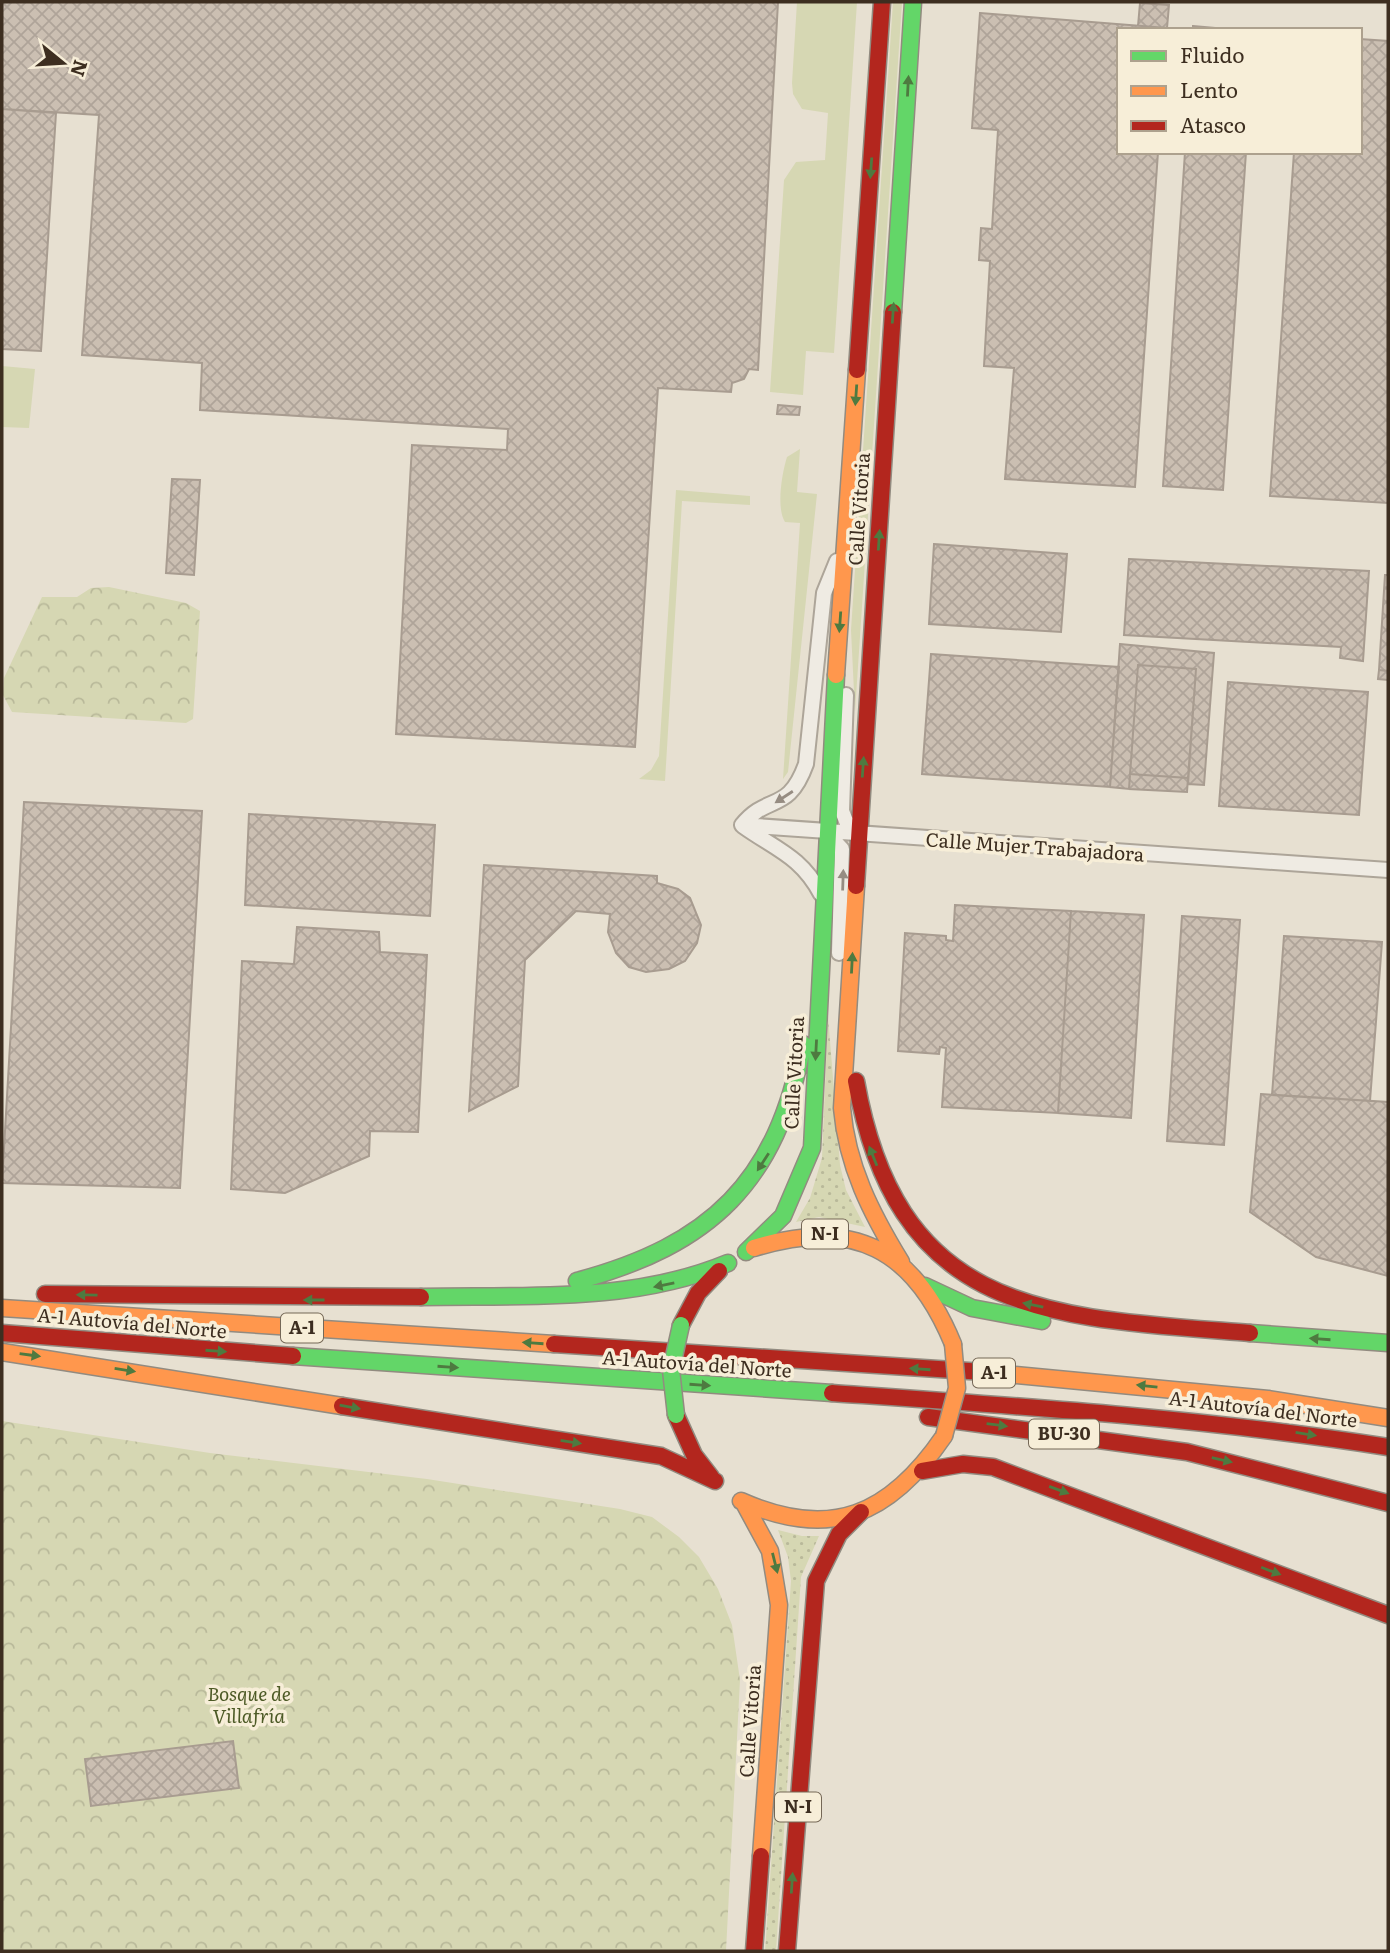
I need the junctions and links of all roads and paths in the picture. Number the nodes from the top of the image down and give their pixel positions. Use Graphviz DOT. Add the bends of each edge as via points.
graph roads {
  1 [pos="882,2"];
  2 [pos="913,2"];
  3 [pos="845,547"];
  4 [pos="836,666"];
  5 [pos="742,825"];
  6 [pos="826,832"];
  7 [pos="859,835"];
  8 [pos="1388,870"];
  9 [pos="823,903"];
  10 [pos="850,1018"];
  11 [pos="746,1252"];
  12 [pos="901,1262"];
  13 [pos="728,1263"];
  14 [pos="925,1286"];
  15 [pos="2,1293"];
  16 [pos="351,1300"];
  17 [pos="2,1308"];
  18 [pos="1221,1331"];
  19 [pos="2,1333"];
  20 [pos="1388,1343"];
  21 [pos="2,1352"];
  22 [pos="736,1388"];
  23 [pos="1386,1417"];
  24 [pos="1388,1447"];
  25 [pos="922,1471"];
  26 [pos="715,1481"];
  27 [pos="744,1503"];
  28 [pos="1388,1503"];
  29 [pos="861,1512"];
  30 [pos="1388,1615"];
  31 [pos="754,1951"];
  32 [pos="787,1951"];
  1 -- 3 [label="highway, Calle Vitoria, one-way"];
  7 -- 2 [label="highway, Calle Vitoria, one-way"];
  3 -- 4 [label="highway, Calle Vitoria, one-way"];
  3 -- 5 [label="street, one-way" via="824,593 806,764 792,793 750,815"];
  4 -- 6 [label="highway, Calle Vitoria"];
  4 -- 7 [label="street" via="847,713 842,811"];
  5 -- 6 [label="street, Calle Mujer Trabajadora"];
  5 -- 9 [label="street" via="791,855 814,880"];
  6 -- 7 [label="street, Calle Mujer Trabajadora"];
  6 -- 9 [label="highway, Calle Vitoria"];
  10 -- 6 [label="street, Calle Vitoria, one-way" via="839,1001 842,849"];
  7 -- 8 [label="street, Calle Mujer Trabajadora"];
  10 -- 7 [label="highway, Calle Vitoria, one-way"];
  9 -- 11 [label="highway, Calle Vitoria, one-way" via="812,1148 783,1216"];
  9 -- 16 [label="highway, one-way" via="809,943 801,1060 781,1128 754,1176 705,1226 685,1242 635,1266 579,1280"];
  10 -- 12 [label="highway, Calle Vitoria" via="843,1063 843,1133 856,1182"];
  18 -- 10 [label="highway, one-way" via="1022,1303 990,1290 945,1259 902,1214 869,1148 861,1118"];
  11 -- 12 [label="highway, N-I" via="777,1238 832,1235 877,1248"];
  11 -- 13 [label="highway, N-I"];
  12 -- 14 [label="highway, N-I"];
  13 -- 16 [label="highway, one-way" via="699,1277 650,1287"];
  13 -- 26 [label="highway, N-I, bridge" via="698,1293 681,1325 671,1370 676,1415 694,1455"];
  14 -- 18 [label="highway" via="972,1308 1015,1318 1113,1329"];
  14 -- 25 [label="highway, N-I, bridge" via="943,1314 953,1344 957,1388 944,1436"];
  16 -- 15 [label="highway, one-way"];
  23 -- 17 [label="highway, A-1 Autovía del Norte / A-1, one-way" via="1058,1377"];
  20 -- 18 [label="highway, one-way"];
  19 -- 22 [label="highway, A-1 Autovía del Norte / A-1, one-way"];
  21 -- 26 [label="highway, one-way" via="662,1456"];
  22 -- 24 [label="highway, A-1 Autovía del Norte / A-1, one-way" via="1176,1418"];
  22 -- 28 [label="highway, BU-30, one-way" via="1187,1452"];
  25 -- 29 [label="highway, N-I" via="903,1489"];
  25 -- 30 [label="highway, one-way" via="963,1464 992,1467"];
  26 -- 27 [label="highway, N-I"];
  27 -- 29 [label="highway, N-I" via="796,1520 832,1520"];
  27 -- 31 [label="highway, Calle Vitoria / N-I, one-way" via="774,1558 779,1605"];
  32 -- 29 [label="highway, N-I, one-way" via="816,1581 839,1534"];
}
